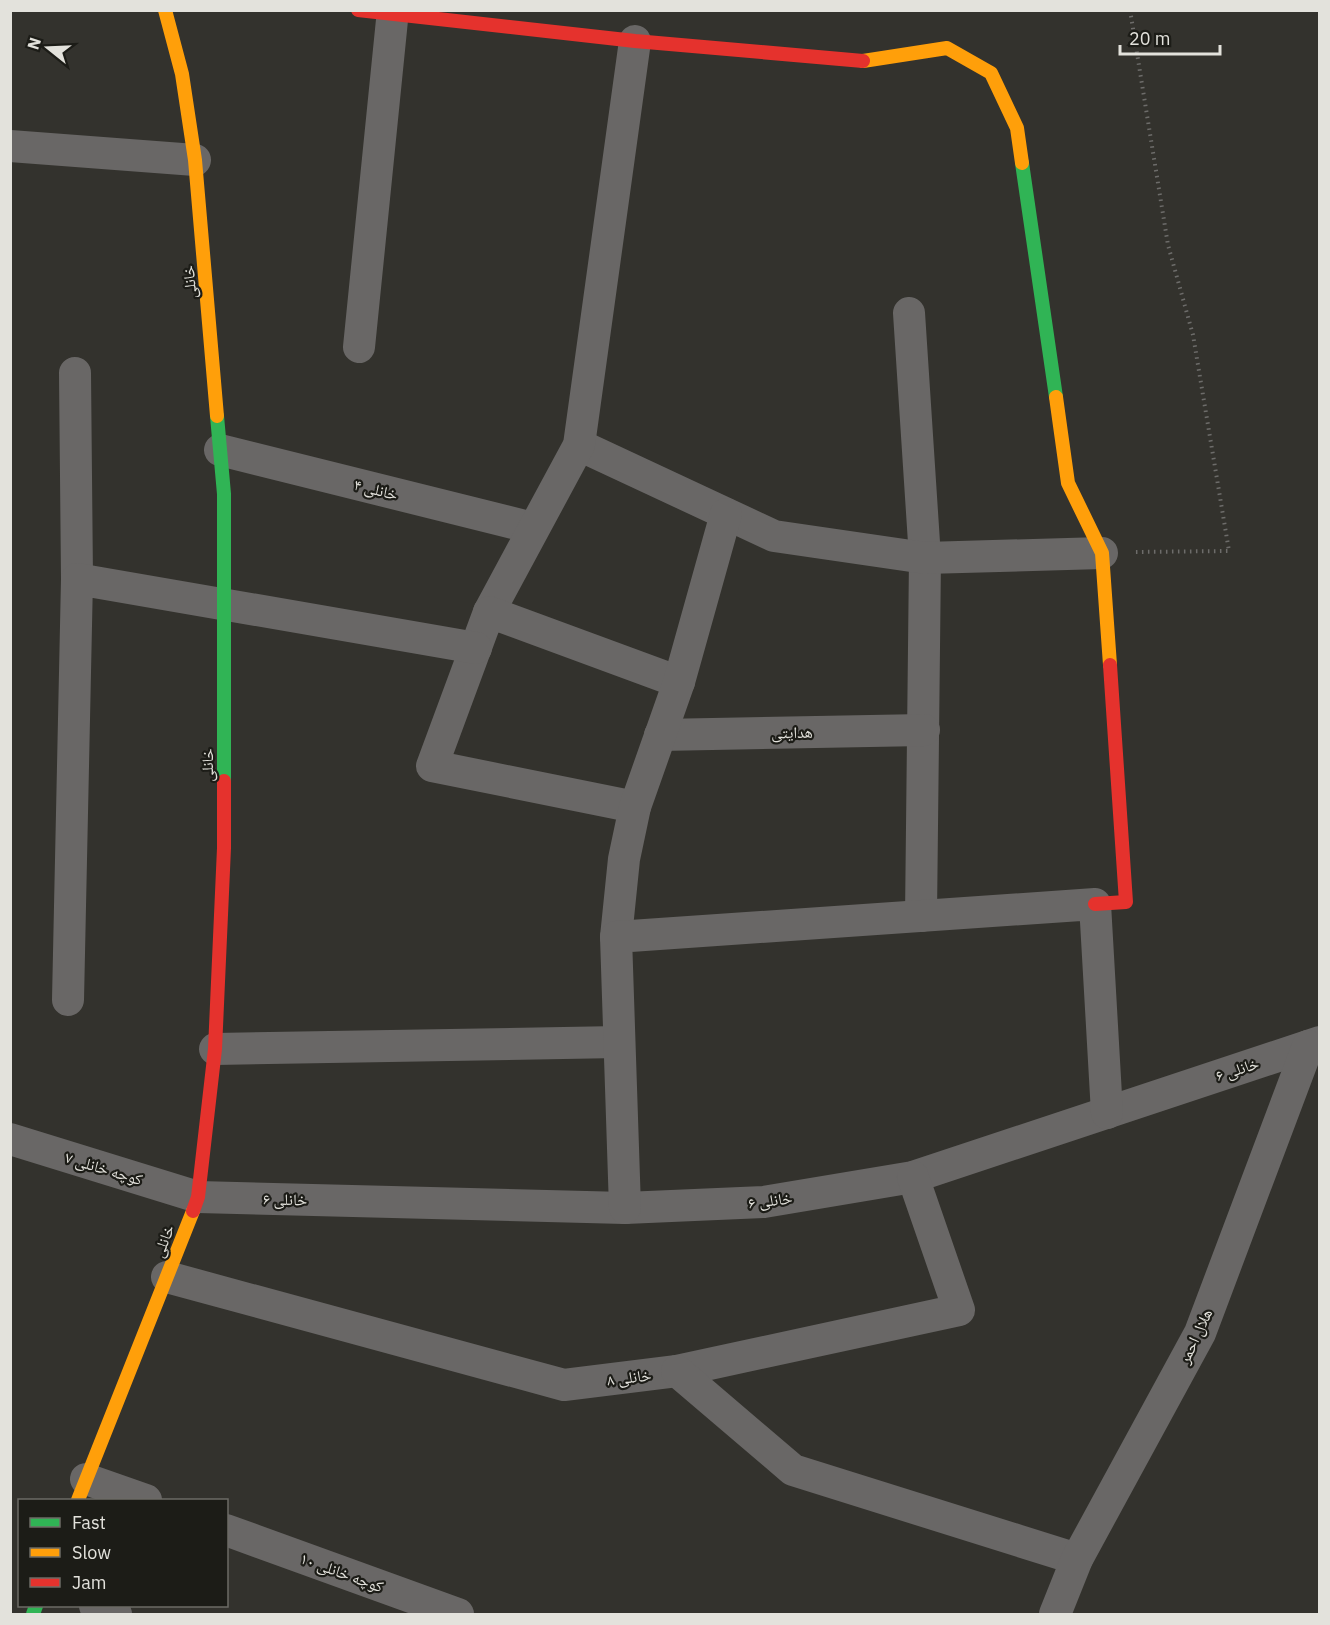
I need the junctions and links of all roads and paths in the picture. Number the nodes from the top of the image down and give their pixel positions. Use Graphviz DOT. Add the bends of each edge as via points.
graph roads {
  1 [pos="165,10"];
  2 [pos="358,10"];
  3 [pos="1130,10"];
  4 [pos="393,12"];
  5 [pos="635,41"];
  6 [pos="10,146"];
  7 [pos="195,160"];
  8 [pos="909,313"];
  9 [pos="359,347"];
  10 [pos="75,373"];
  11 [pos="579,445"];
  12 [pos="220,450"];
  13 [pos="726,514"];
  14 [pos="533,528"];
  15 [pos="1102,553"];
  16 [pos="926,558"];
  17 [pos="77,579"];
  18 [pos="224,605"];
  19 [pos="489,612"];
  20 [pos="476,648"];
  21 [pos="679,682"];
  22 [pos="924,730"];
  23 [pos="660,735"];
  24 [pos="635,807"];
  25 [pos="1095,904"];
  26 [pos="921,916"];
  27 [pos="616,937"];
  28 [pos="68,1000"];
  29 [pos="619,1042"];
  30 [pos="1314,1044"];
  31 [pos="215,1049"];
  32 [pos="1107,1113"];
  33 [pos="10,1140"];
  34 [pos="913,1177"];
  35 [pos="198,1197"];
  36 [pos="625,1208"];
  37 [pos="167,1277"];
  38 [pos="677,1371"];
  39 [pos="82,1490"];
  40 [pos="140,1499"];
  41 [pos="228,1531"];
  42 [pos="1077,1559"];
  43 [pos="100,1607"];
  44 [pos="116,1614"];
  45 [pos="458,1614"];
  46 [pos="1055,1614"];
  1 -- 7 [label="main road, خانلی" via="182,74"];
  2 -- 4 [label="main road"];
  3 -- 15 [label="path" via="1168,245 1193,335 1229,551"];
  4 -- 5 [label="main road"];
  4 -- 9 [label="street"];
  5 -- 11 [label="street"];
  5 -- 15 [label="main road" via="867,62 947,48 991,73 1017,128 1068,483"];
  6 -- 7 [label="street"];
  7 -- 12 [label="main road, خانلی"];
  8 -- 16 [label="street"];
  10 -- 17 [label="street"];
  11 -- 13 [label="street"];
  11 -- 14 [label="street"];
  12 -- 14 [label="street, خانلی ۴"];
  12 -- 18 [label="main road, خانلی"];
  13 -- 16 [label="street" via="774,536"];
  13 -- 21 [label="street"];
  14 -- 19 [label="street"];
  15 -- 16 [label="street"];
  15 -- 25 [label="main road" via="1126,902"];
  16 -- 22 [label="street"];
  17 -- 18 [label="street"];
  17 -- 28 [label="street"];
  18 -- 20 [label="street"];
  18 -- 31 [label="main road, خانلی" via="224,848"];
  19 -- 20 [label="street"];
  19 -- 21 [label="street"];
  20 -- 24 [label="street" via="432,766"];
  21 -- 23 [label="street"];
  22 -- 23 [label="street, هدایتی"];
  22 -- 26 [label="street"];
  23 -- 24 [label="street"];
  24 -- 27 [label="street" via="624,859"];
  25 -- 26 [label="street"];
  25 -- 32 [label="street"];
  26 -- 27 [label="street"];
  27 -- 29 [label="street"];
  29 -- 31 [label="street"];
  29 -- 36 [label="street"];
  30 -- 32 [label="street, خانلی ۶"];
  30 -- 42 [label="street, هلال احمر" via="1200,1333"];
  31 -- 35 [label="main road, خانلی"];
  32 -- 34 [label="street, خانلی ۶"];
  33 -- 35 [label="street, کوچه خانلی ۷"];
  34 -- 36 [label="street, خانلی ۶" via="764,1202"];
  34 -- 38 [label="street, خانلی ۸" via="959,1310"];
  35 -- 36 [label="street, خانلی ۶"];
  35 -- 37 [label="main road, خانلی"];
  37 -- 38 [label="street, خانلی ۸" via="564,1385"];
  37 -- 39 [label="main road, خانلی"];
  38 -- 42 [label="street" via="793,1470"];
  39 -- 40 [label="street"];
  41 -- 45 [label="street, کوچه خانلی ۱۰"];
  42 -- 46 [label="street, هلال احمر"];
  43 -- 44 [label="street"];
}
